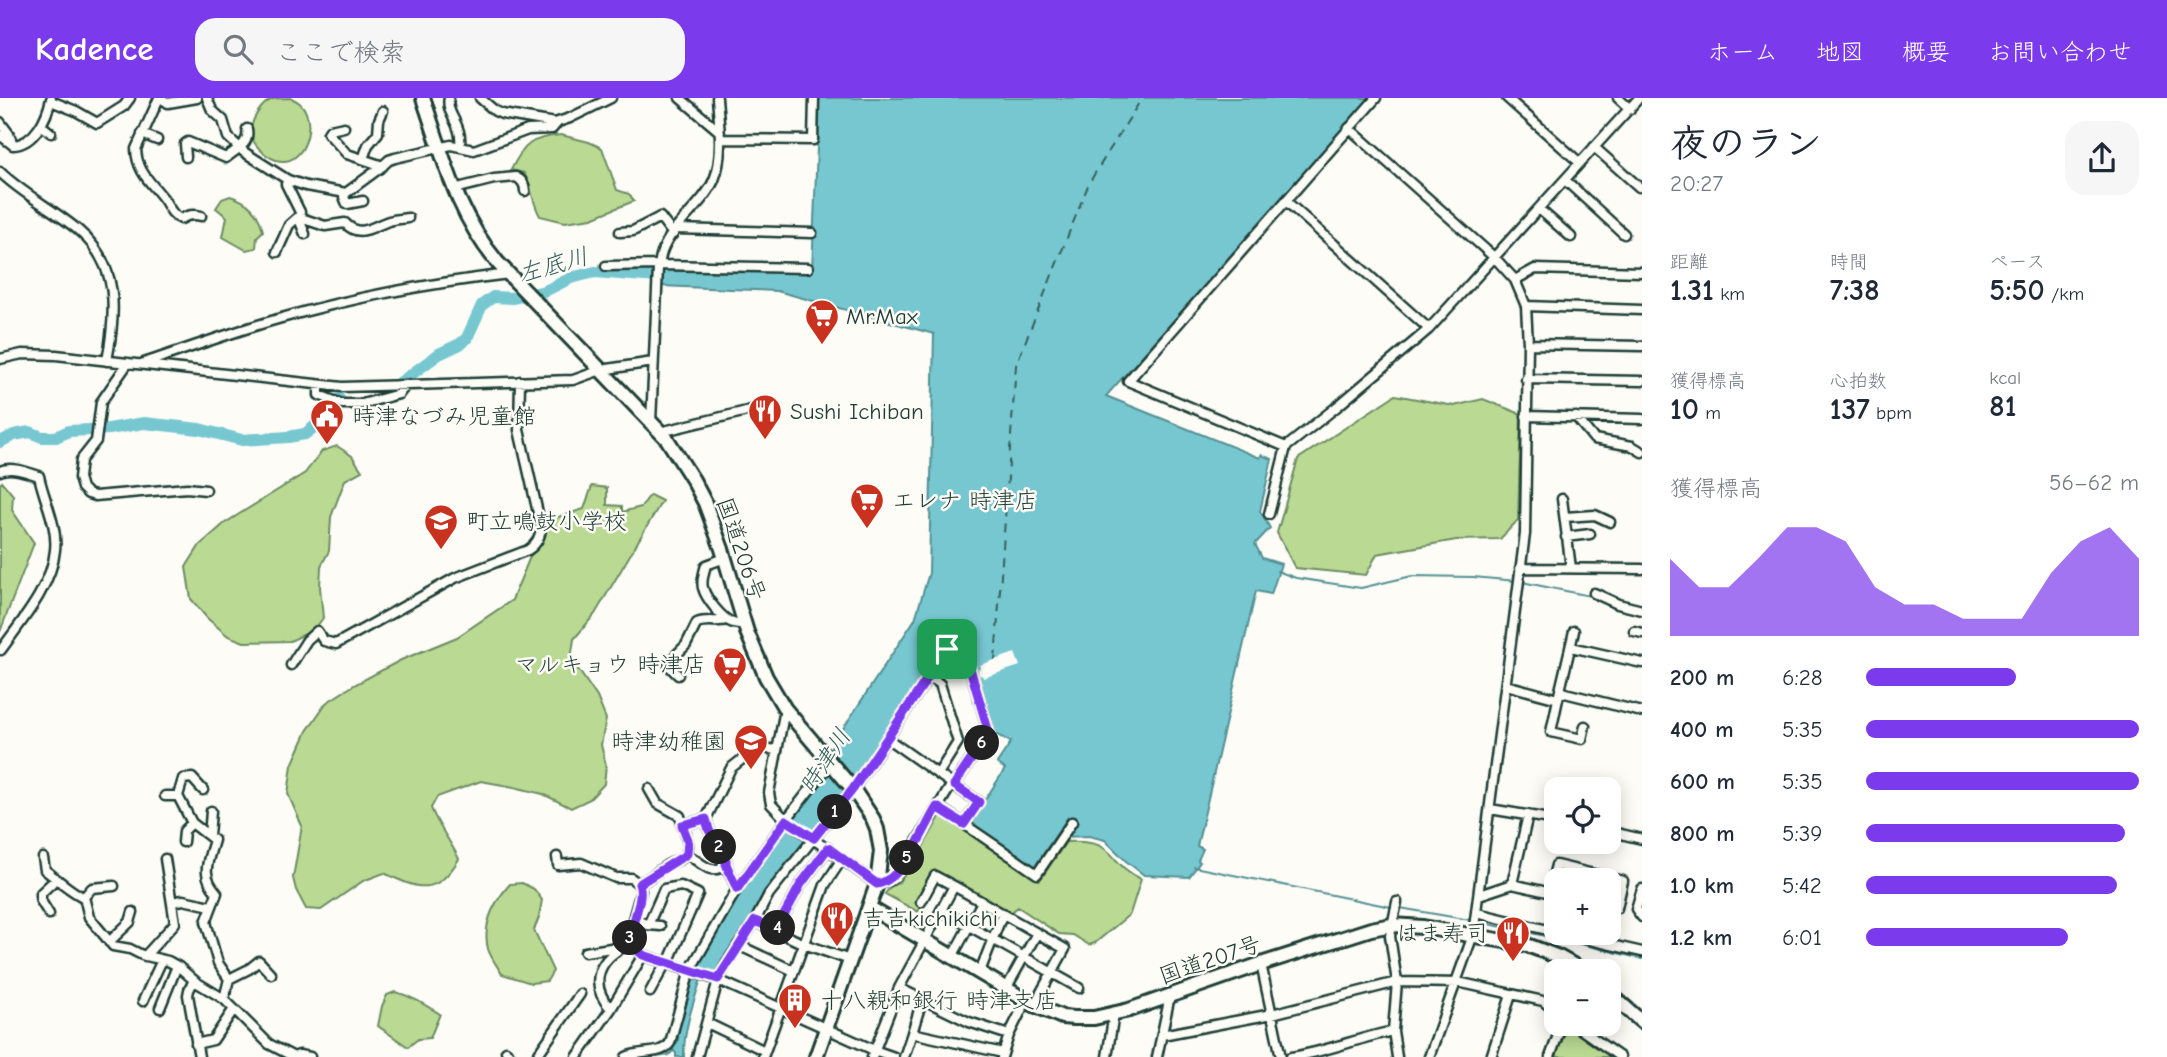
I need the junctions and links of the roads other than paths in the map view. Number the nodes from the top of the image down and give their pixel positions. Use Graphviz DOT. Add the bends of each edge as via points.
graph roads {
  1 [pos="130,98"];
  2 [pos="160,98"];
  3 [pos="197,98"];
  4 [pos="207,98"];
  5 [pos="422,98"];
  6 [pos="449,98"];
  7 [pos="481,98"];
  8 [pos="611,98"];
  9 [pos="680,98"];
  10 [pos="717,98"];
  11 [pos="814,98"];
  12 [pos="1376,98"];
  13 [pos="1507,98"];
  14 [pos="1618,98"];
  15 [pos="1639,98"];
  16 [pos="51,99"];
  17 [pos="1630,109"];
  18 [pos="383,111"];
  19 [pos="0,122"];
  20 [pos="557,123"];
  21 [pos="41,125"];
  22 [pos="345,127"];
  23 [pos="1349,128"];
  24 [pos="247,130"];
  25 [pos="51,133"];
  26 [pos="142,134"];
  27 [pos="0,135"];
  28 [pos="719,135"];
  29 [pos="158,140"];
  30 [pos="13,145"];
  31 [pos="460,146"];
  32 [pos="239,148"];
  33 [pos="1594,148"];
  34 [pos="440,149"];
  35 [pos="186,157"];
  36 [pos="363,159"];
  37 [pos="1580,163"];
  38 [pos="383,166"];
  39 [pos="0,172"];
  40 [pos="288,180"];
  41 [pos="1565,180"];
  42 [pos="1639,187"];
  43 [pos="454,189"];
  44 [pos="525,191"];
  45 [pos="346,193"];
  46 [pos="363,201"];
  47 [pos="1287,202"];
  48 [pos="1539,209"];
  49 [pos="201,216"];
  50 [pos="300,217"];
  51 [pos="408,218"];
  52 [pos="675,231"];
  53 [pos="620,232"];
  54 [pos="812,233"];
  55 [pos="305,234"];
  56 [pos="1624,234"];
  57 [pos="1571,237"];
  58 [pos="277,252"];
  59 [pos="1495,258"];
  60 [pos="606,266"];
  61 [pos="659,266"];
  62 [pos="808,268"];
  63 [pos="1642,272"];
  64 [pos="509,275"];
  65 [pos="1515,280"];
  66 [pos="1526,306"];
  67 [pos="1642,310"];
  68 [pos="1429,329"];
  69 [pos="1528,344"];
  70 [pos="1642,346"];
  71 [pos="0,359"];
  72 [pos="107,361"];
  73 [pos="653,362"];
  74 [pos="128,363"];
  75 [pos="138,365"];
  76 [pos="601,370"];
  77 [pos="1527,379"];
  78 [pos="520,381"];
  79 [pos="1642,381"];
  80 [pos="410,384"];
  81 [pos="319,385"];
  82 [pos="751,410"];
  83 [pos="1526,416"];
  84 [pos="1576,417"];
  85 [pos="1642,419"];
  86 [pos="656,427"];
  87 [pos="1286,447"];
  88 [pos="1642,452"];
  89 [pos="0,471"];
  90 [pos="206,490"];
  91 [pos="1562,499"];
  92 [pos="1269,514"];
  93 [pos="1566,517"];
  94 [pos="1610,522"];
  95 [pos="1590,534"];
  96 [pos="1566,537"];
  97 [pos="725,558"];
  98 [pos="1520,568"];
  99 [pos="1571,568"];
  100 [pos="1642,569"];
  101 [pos="1594,593"];
  102 [pos="1642,610"];
  103 [pos="727,620"];
  104 [pos="745,624"];
  105 [pos="1574,631"];
  106 [pos="1571,647"];
  107 [pos="1,650"];
  108 [pos="1642,663"];
  109 [pos="291,664"];
  110 [pos="678,675"];
  111 [pos="929,676"];
  112 [pos="1506,685"];
  113 [pos="1559,696"];
  114 [pos="785,709"];
  115 [pos="1642,712"];
  116 [pos="1585,726"];
  117 [pos="888,739"];
  118 [pos="776,750"];
  119 [pos="826,759"];
  120 [pos="938,774"];
  121 [pos="953,785"];
  122 [pos="649,789"];
  123 [pos="853,789"];
  124 [pos="203,790"];
  125 [pos="165,796"];
  126 [pos="178,796"];
  127 [pos="937,807"];
  128 [pos="1490,809"];
  129 [pos="211,811"];
  130 [pos="1528,815"];
  131 [pos="1544,818"];
  132 [pos="706,819"];
  133 [pos="786,820"];
  134 [pos="192,822"];
  135 [pos="1072,822"];
  136 [pos="964,824"];
  137 [pos="682,825"];
  138 [pos="1621,834"];
  139 [pos="209,836"];
  140 [pos="814,838"];
  141 [pos="1642,839"];
  142 [pos="183,842"];
  143 [pos="828,848"];
  144 [pos="687,854"];
  145 [pos="557,857"];
  146 [pos="43,858"];
  147 [pos="164,859"];
  148 [pos="842,859"];
  149 [pos="726,864"];
  150 [pos="56,879"];
  151 [pos="639,884"];
  152 [pos="877,884"];
  153 [pos="1512,884"];
  154 [pos="114,886"];
  155 [pos="954,886"];
  156 [pos="737,889"];
  157 [pos="1642,889"];
  158 [pos="1544,891"];
  159 [pos="1479,895"];
  160 [pos="85,897"];
  161 [pos="172,902"];
  162 [pos="921,902"];
  163 [pos="982,902"];
  164 [pos="1397,902"];
  165 [pos="212,906"];
  166 [pos="870,908"];
  167 [pos="941,910"];
  168 [pos="133,912"];
  169 [pos="49,914"];
  170 [pos="1003,914"];
  171 [pos="1477,914"];
  172 [pos="1642,917"];
  173 [pos="634,919"];
  174 [pos="1393,920"];
  175 [pos="755,921"];
  176 [pos="649,925"];
  177 [pos="660,926"];
  178 [pos="969,926"];
  179 [pos="1544,929"];
  180 [pos="776,930"];
  181 [pos="1474,931"];
  182 [pos="1037,933"];
  183 [pos="924,940"];
  184 [pos="993,940"];
  185 [pos="109,942"];
  186 [pos="630,944"];
  187 [pos="804,944"];
  188 [pos="738,945"];
  189 [pos="1612,945"];
  190 [pos="618,949"];
  191 [pos="585,952"];
  192 [pos="1642,952"];
  193 [pos="643,955"];
  194 [pos="145,956"];
  195 [pos="952,957"];
  196 [pos="1023,957"];
  197 [pos="1563,959"];
  198 [pos="162,960"];
  199 [pos="850,960"];
  200 [pos="668,963"];
  201 [pos="1261,964"];
  202 [pos="177,966"];
  203 [pos="692,970"];
  204 [pos="793,971"];
  205 [pos="271,974"];
  206 [pos="979,974"];
  207 [pos="1052,974"];
  208 [pos="229,979"];
  209 [pos="718,979"];
  210 [pos="194,980"];
  211 [pos="1397,982"];
  212 [pos="1456,983"];
  213 [pos="899,988"];
  214 [pos="1079,988"];
  215 [pos="1006,989"];
  216 [pos="650,992"];
  217 [pos="580,994"];
  218 [pos="1511,995"];
  219 [pos="1170,996"];
  220 [pos="224,999"];
  221 [pos="922,1000"];
  222 [pos="143,1001"];
  223 [pos="1544,1002"];
  224 [pos="1030,1003"];
  225 [pos="1621,1003"];
  226 [pos="160,1008"];
  227 [pos="781,1008"];
  228 [pos="234,1009"];
  229 [pos="611,1009"];
  230 [pos="1114,1013"];
  231 [pos="1272,1014"];
  232 [pos="1642,1021"];
  233 [pos="707,1023"];
  234 [pos="827,1029"];
  235 [pos="1393,1031"];
  236 [pos="912,1033"];
  237 [pos="1009,1035"];
  238 [pos="1162,1035"];
  239 [pos="1558,1036"];
  240 [pos="1590,1036"];
  241 [pos="196,1044"];
  242 [pos="764,1054"];
  243 [pos="873,1054"];
  244 [pos="1003,1055"];
  245 [pos="198,1057"];
  246 [pos="294,1057"];
  247 [pos="310,1057"];
  248 [pos="536,1057"];
  249 [pos="577,1057"];
  250 [pos="626,1057"];
  251 [pos="697,1057"];
  252 [pos="816,1057"];
  253 [pos="894,1057"];
  254 [pos="904,1057"];
  255 [pos="1108,1057"];
  256 [pos="1157,1057"];
  257 [pos="1281,1057"];
  258 [pos="1291,1057"];
  259 [pos="1397,1057"];
  260 [pos="1429,1057"];
  261 [pos="1492,1057"];
  262 [pos="1550,1057"];
  263 [pos="1620,1057"];
  1 -- 16 [label="street" via="97,123"];
  2 -- 3 [label="street" via="168,103"];
  2 -- 26 [label="street"];
  4 -- 32 [label="street"];
  5 -- 34 [label="highway, 国道206号"];
  6 -- 31 [label="street" via="449,110 461,132"];
  7 -- 20 [label="street" via="502,114"];
  8 -- 20 [label="street"];
  9 -- 28 [label="street"];
  10 -- 28 [label="street"];
  11 -- 28 [label="street" via="813,140"];
  12 -- 23 [label="street"];
  13 -- 37 [label="street"];
  14 -- 17 [label="street"];
  15 -- 17 [label="street"];
  16 -- 21 [label="street"];
  17 -- 33 [label="street"];
  18 -- 36 [label="street" via="377,137"];
  19 -- 30 [label="street"];
  20 -- 31 [label="street" via="552,129 528,130 474,150"];
  21 -- 25 [label="street"];
  21 -- 30 [label="street" via="27,142"];
  22 -- 36 [label="street" via="328,134 347,154"];
  23 -- 47 [label="street"];
  23 -- 59 [label="street"];
  24 -- 32 [label="street" via="248,139"];
  26 -- 29 [label="street"];
  26 -- 49 [label="street" via="135,152 143,176 176,217"];
  27 -- 30 [label="street"];
  28 -- 52 [label="street" via="714,180"];
  31 -- 34 [label="street"];
  32 -- 35 [label="street" via="226,158 188,142 184,144"];
  32 -- 40 [label="street"];
  33 -- 37 [label="street"];
  33 -- 42 [label="street"];
  34 -- 38 [label="street" via="389,154"];
  34 -- 43 [label="highway, 国道206号"];
  36 -- 38 [label="street"];
  37 -- 41 [label="street"];
  38 -- 45 [label="street"];
  39 -- 72 [label="street" via="78,230 99,256 114,302"];
  40 -- 45 [label="street"];
  40 -- 50 [label="street"];
  41 -- 48 [label="street"];
  41 -- 56 [label="street"];
  43 -- 44 [label="street" via="516,177"];
  43 -- 64 [label="highway, 国道206号" via="478,238"];
  45 -- 46 [label="street" via="347,204"];
  47 -- 68 [label="street"];
  47 -- 87 [label="street" via="1128,381"];
  48 -- 57 [label="street"];
  48 -- 59 [label="street"];
  50 -- 51 [label="street" via="325,226 345,223 364,232"];
  50 -- 55 [label="street"];
  50 -- 58 [label="street" via="289,225"];
  52 -- 53 [label="street" via="660,217 633,231"];
  52 -- 54 [label="street"];
  52 -- 61 [label="street"];
  59 -- 65 [label="street"];
  59 -- 68 [label="street"];
  60 -- 61 [label="street"];
  61 -- 62 [label="street"];
  61 -- 73 [label="street"];
  63 -- 65 [label="street" via="1535,269"];
  64 -- 75 [label="street" via="403,288 314,309"];
  64 -- 76 [label="highway, 国道206号"];
  65 -- 66 [label="street"];
  66 -- 67 [label="street"];
  66 -- 69 [label="street"];
  68 -- 87 [label="street"];
  69 -- 70 [label="street"];
  69 -- 77 [label="street"];
  71 -- 72 [label="street" via="40,354"];
  72 -- 74 [label="street"];
  73 -- 76 [label="street"];
  73 -- 86 [label="street"];
  74 -- 75 [label="street"];
  74 -- 90 [label="street" via="101,402 96,441 81,460 82,488 95,496"];
  75 -- 81 [label="street"];
  76 -- 78 [label="street" via="573,380"];
  76 -- 86 [label="highway, 国道206号"];
  77 -- 79 [label="street"];
  77 -- 83 [label="street"];
  78 -- 80 [label="street"];
  78 -- 109 [label="street" via="519,429 541,526 534,546 455,578 336,644 324,641 317,631"];
  80 -- 81 [label="street"];
  80 -- 81 [label="street" via="400,394 362,404 342,404 319,395"];
  82 -- 86 [label="street"];
  83 -- 84 [label="street"];
  83 -- 98 [label="street" via="1525,534"];
  84 -- 85 [label="street"];
  84 -- 88 [label="street" via="1594,439"];
  86 -- 97 [label="highway, 国道206号" via="699,492"];
  87 -- 92 [label="street"];
  89 -- 107 [label="street" via="39,476 53,524 55,550 36,602"];
  91 -- 93 [label="street"];
  93 -- 94 [label="street" via="1595,515"];
  93 -- 96 [label="street"];
  95 -- 96 [label="street"];
  96 -- 99 [label="street"];
  97 -- 103 [label="street" via="706,565 702,582 704,592"];
  97 -- 104 [label="highway, 国道206号"];
  98 -- 99 [label="street"];
  98 -- 112 [label="street"];
  99 -- 100 [label="street"];
  101 -- 102 [label="street"];
  103 -- 104 [label="street"];
  103 -- 110 [label="street" via="697,623 686,645 669,662"];
  104 -- 114 [label="highway, 国道206号" via="766,677"];
  105 -- 106 [label="street"];
  106 -- 108 [label="street"];
  106 -- 113 [label="street"];
  111 -- 117 [label="street"];
  111 -- 120 [label="street" via="940,684 958,742"];
  111 -- 121 [label="street" via="947,649 969,665 989,733"];
  112 -- 113 [label="street"];
  112 -- 128 [label="street"];
  113 -- 115 [label="street"];
  113 -- 116 [label="street" via="1551,732 1581,739"];
  114 -- 118 [label="street"];
  114 -- 119 [label="highway, 国道206号"];
  117 -- 120 [label="street"];
  117 -- 123 [label="street"];
  118 -- 132 [label="street" via="763,748 735,763"];
  118 -- 133 [label="street" via="769,799"];
  119 -- 123 [label="highway, 国道206号"];
  119 -- 133 [label="street"];
  120 -- 121 [label="street"];
  121 -- 127 [label="street"];
  121 -- 136 [label="street" via="979,802"];
  122 -- 137 [label="street" via="657,803 680,816"];
  123 -- 140 [label="street"];
  123 -- 152 [label="highway, 国道206号" via="877,829 881,851"];
  124 -- 126 [label="street" via="192,778 183,779"];
  125 -- 126 [label="street"];
  126 -- 134 [label="street"];
  127 -- 136 [label="street"];
  127 -- 152 [label="street" via="897,874"];
  128 -- 130 [label="street"];
  128 -- 159 [label="street"];
  129 -- 139 [label="street"];
  130 -- 131 [label="street"];
  130 -- 153 [label="street"];
  132 -- 137 [label="street"];
  132 -- 149 [label="street"];
  133 -- 140 [label="street"];
  133 -- 156 [label="street"];
  134 -- 139 [label="street"];
  134 -- 142 [label="street" via="184,831"];
  135 -- 136 [label="street" via="1037,874"];
  137 -- 144 [label="street"];
  138 -- 141 [label="street"];
  139 -- 165 [label="street" via="214,840 205,871 217,894"];
  140 -- 143 [label="street"];
  140 -- 175 [label="street" via="769,894"];
  143 -- 148 [label="street"];
  143 -- 180 [label="street" via="801,884"];
  144 -- 149 [label="street" via="707,869"];
  144 -- 151 [label="street"];
  145 -- 151 [label="street" via="558,865 581,863"];
  146 -- 150 [label="street" via="45,870"];
  147 -- 161 [label="street"];
  148 -- 152 [label="street"];
  148 -- 187 [label="street" via="825,885"];
  149 -- 156 [label="street"];
  150 -- 160 [label="street"];
  150 -- 169 [label="street" via="41,893"];
  151 -- 173 [label="street"];
  152 -- 166 [label="highway, 国道206号"];
  153 -- 158 [label="street"];
  153 -- 159 [label="street"];
  154 -- 160 [label="street" via="92,887"];
  155 -- 162 [label="street" via="935,876"];
  155 -- 163 [label="street"];
  155 -- 167 [label="street"];
  156 -- 203 [label="street"];
  157 -- 172 [label="street" via="1636,909"];
  159 -- 171 [label="street"];
  160 -- 185 [label="street" via="89,916"];
  161 -- 165 [label="street"];
  161 -- 194 [label="street" via="176,923"];
  163 -- 170 [label="street"];
  163 -- 178 [label="street"];
  164 -- 174 [label="street"];
  165 -- 208 [label="street" via="206,922 208,934"];
  166 -- 183 [label="highway, 国道207号"];
  166 -- 199 [label="highway, 国道206号"];
  167 -- 178 [label="street"];
  167 -- 183 [label="street"];
  168 -- 185 [label="street" via="130,922"];
  170 -- 182 [label="street"];
  170 -- 184 [label="street"];
  171 -- 179 [label="street"];
  171 -- 181 [label="street"];
  173 -- 176 [label="street"];
  173 -- 186 [label="street"];
  174 -- 181 [label="highway, 国道207号"];
  174 -- 201 [label="highway, 国道207号"];
  174 -- 211 [label="street" via="1390,936"];
  175 -- 180 [label="street"];
  175 -- 188 [label="street"];
  176 -- 177 [label="street"];
  176 -- 200 [label="street" via="664,889 681,886 698,894"];
  178 -- 184 [label="street"];
  178 -- 195 [label="street"];
  180 -- 187 [label="street"];
  181 -- 197 [label="highway, 国道207号"];
  181 -- 212 [label="street"];
  182 -- 196 [label="street"];
  182 -- 207 [label="street" via="1065,949"];
  183 -- 195 [label="highway, 国道207号"];
  183 -- 213 [label="street"];
  184 -- 196 [label="street"];
  184 -- 206 [label="street"];
  185 -- 194 [label="street"];
  186 -- 190 [label="street"];
  186 -- 193 [label="street"];
  187 -- 199 [label="street"];
  187 -- 204 [label="street"];
  188 -- 204 [label="street"];
  188 -- 209 [label="street"];
  189 -- 192 [label="street"];
  190 -- 191 [label="street"];
  190 -- 229 [label="street" via="600,970 601,998"];
  193 -- 200 [label="street"];
  193 -- 229 [label="street"];
  194 -- 198 [label="street"];
  195 -- 206 [label="highway, 国道207号"];
  196 -- 207 [label="street"];
  196 -- 215 [label="street"];
  198 -- 202 [label="street"];
  198 -- 222 [label="street"];
  199 -- 234 [label="highway, 国道206号"];
  200 -- 203 [label="street"];
  200 -- 216 [label="street"];
  201 -- 219 [label="highway, 国道207号"];
  201 -- 231 [label="street"];
  202 -- 210 [label="street"];
  202 -- 226 [label="street"];
  203 -- 209 [label="street"];
  203 -- 250 [label="street" via="666,1049"];
  204 -- 227 [label="street"];
  205 -- 208 [label="street" via="259,961"];
  206 -- 215 [label="highway, 国道207号"];
  207 -- 214 [label="street"];
  207 -- 224 [label="street"];
  208 -- 220 [label="street"];
  209 -- 227 [label="street"];
  209 -- 233 [label="street"];
  210 -- 220 [label="street"];
  210 -- 241 [label="street" via="188,995"];
  211 -- 212 [label="street"];
  211 -- 231 [label="street"];
  211 -- 235 [label="street"];
  212 -- 218 [label="street"];
  212 -- 260 [label="street"];
  213 -- 221 [label="street"];
  213 -- 243 [label="street"];
  215 -- 224 [label="highway, 国道207号"];
  217 -- 248 [label="street"];
  218 -- 223 [label="street"];
  218 -- 261 [label="street"];
  219 -- 230 [label="highway, 国道207号"];
  219 -- 238 [label="street"];
  220 -- 228 [label="street"];
  221 -- 236 [label="street"];
  221 -- 237 [label="street"];
  224 -- 230 [label="highway, 国道207号" via="1062,1017"];
  224 -- 237 [label="street"];
  225 -- 232 [label="highway"];
  227 -- 234 [label="street"];
  227 -- 242 [label="street"];
  228 -- 241 [label="street" via="213,1040"];
  228 -- 246 [label="street" via="269,1044"];
  229 -- 249 [label="street"];
  230 -- 255 [label="street"];
  231 -- 238 [label="street"];
  231 -- 257 [label="street"];
  233 -- 242 [label="street"];
  233 -- 251 [label="street"];
  234 -- 243 [label="street"];
  234 -- 252 [label="highway, 国道206号"];
  235 -- 258 [label="street"];
  235 -- 259 [label="street"];
  236 -- 244 [label="street"];
  236 -- 254 [label="street"];
  237 -- 244 [label="street"];
  238 -- 256 [label="street"];
  239 -- 262 [label="street"];
  240 -- 263 [label="street"];
  241 -- 245 [label="street"];
  243 -- 253 [label="street"];
  246 -- 247 [label="street"];
}
